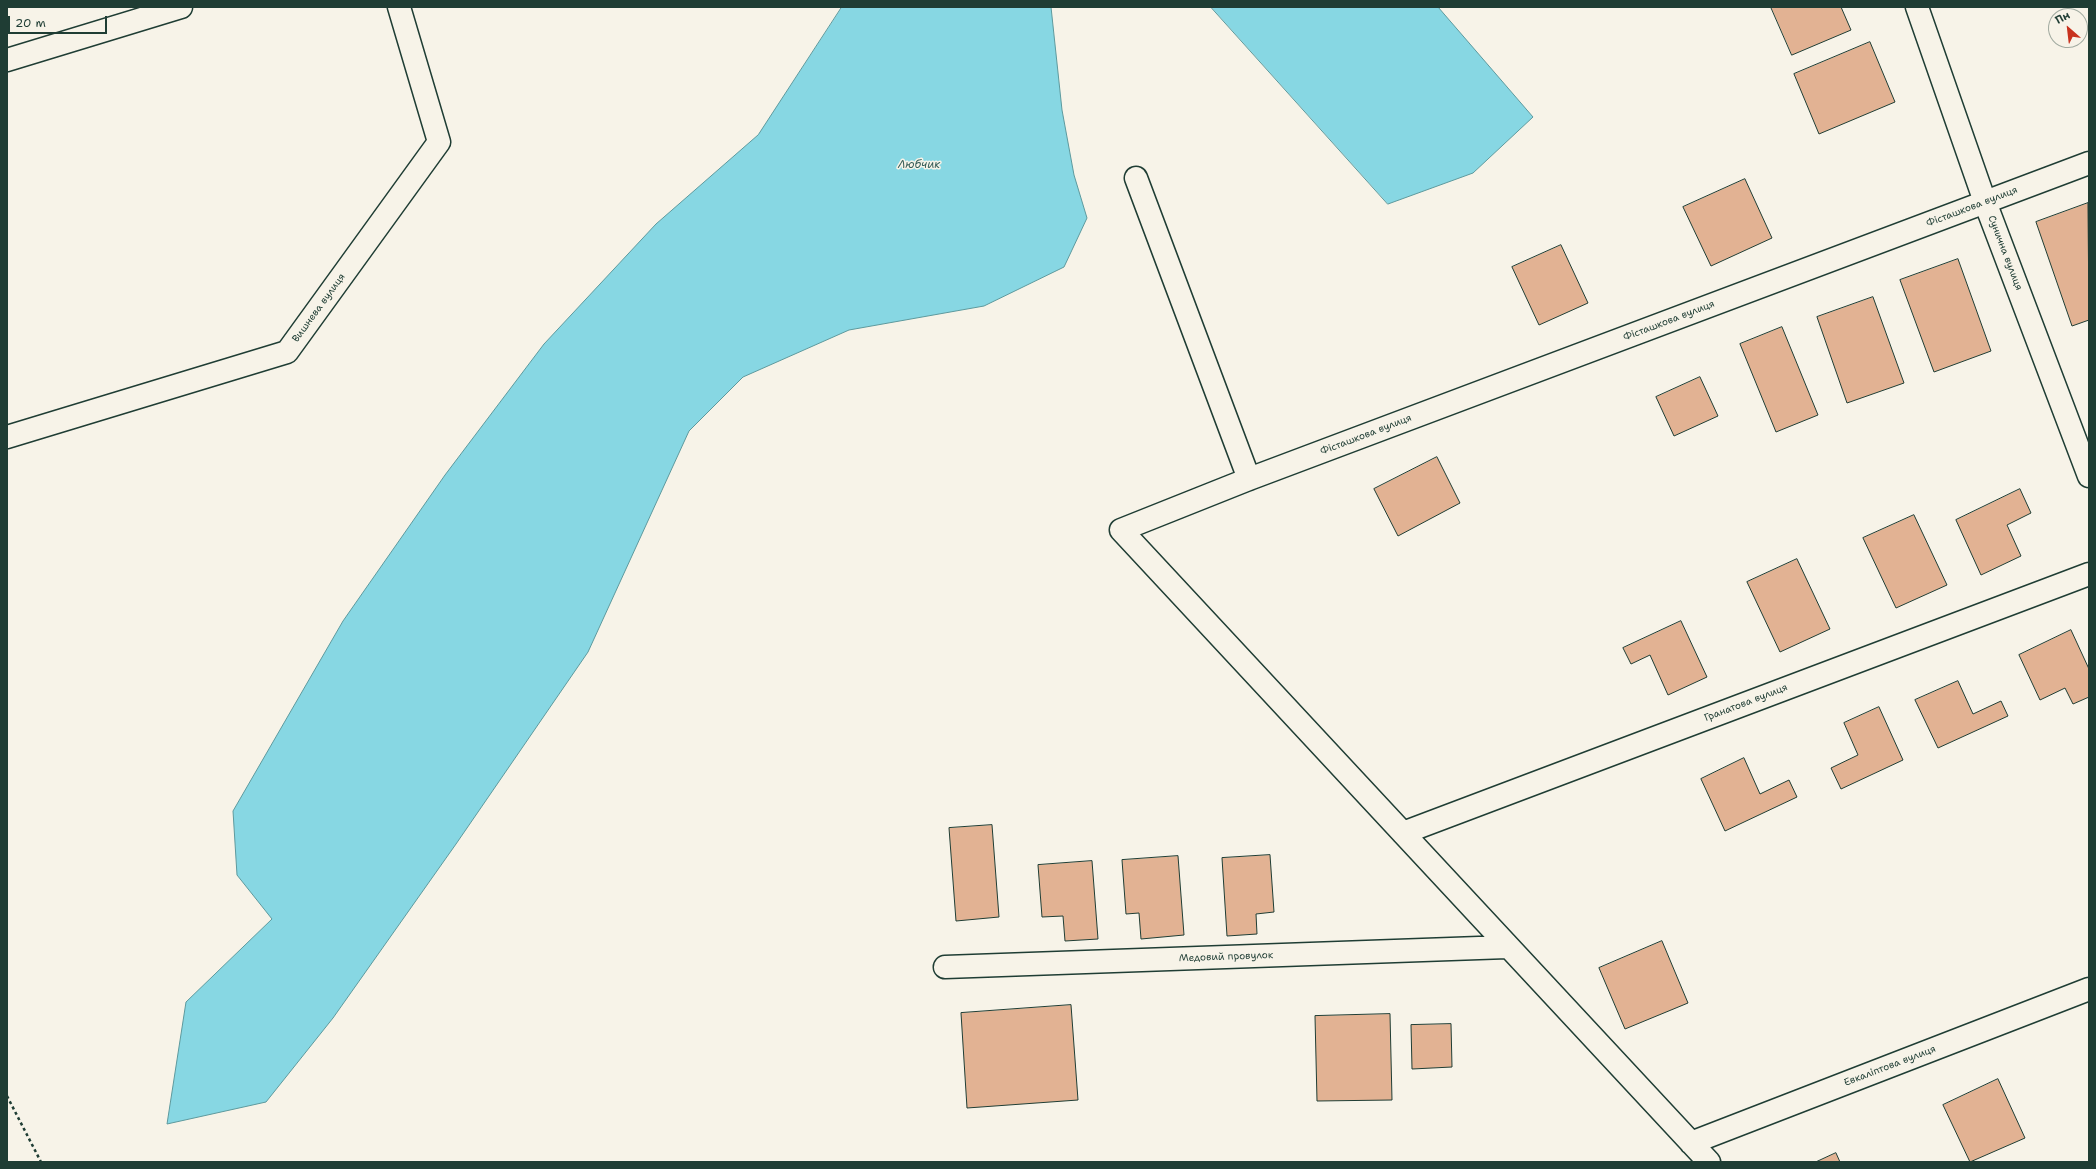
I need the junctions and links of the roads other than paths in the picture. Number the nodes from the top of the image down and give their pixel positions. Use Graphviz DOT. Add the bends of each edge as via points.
graph roads {
  1 [pos="181,7"];
  2 [pos="399,7"];
  3 [pos="1917,7"];
  4 [pos="8,56"];
  5 [pos="2089,163"];
  6 [pos="1136,178"];
  7 [pos="1986,202"];
  8 [pos="7,437"];
  9 [pos="2089,476"];
  10 [pos="1249,479"];
  11 [pos="2089,574"];
  12 [pos="1403,833"];
  13 [pos="1507,947"];
  14 [pos="945,967"];
  15 [pos="2089,989"];
  16 [pos="1691,1142"];
  17 [pos="1709,1162"];
  1 -- 4 [label="street"];
  2 -- 8 [label="street, Вишнева вулиця" via="439,142 287,352"];
  3 -- 7 [label="street, Сунична вулиця"];
  5 -- 7 [label="street, Фісташкова вулиця"];
  6 -- 10 [label="street"];
  7 -- 9 [label="street, Сунична вулиця"];
  7 -- 10 [label="street, Фісташкова вулиця"];
  10 -- 12 [label="street, Фісташкова вулиця" via="1121,530"];
  11 -- 12 [label="street, Гранатова вулиця"];
  12 -- 13 [label="street"];
  13 -- 14 [label="street, Медовий провулок"];
  13 -- 16 [label="street"];
  15 -- 16 [label="street, Евкаліптова вулиця"];
  16 -- 17 [label="street"];
}
